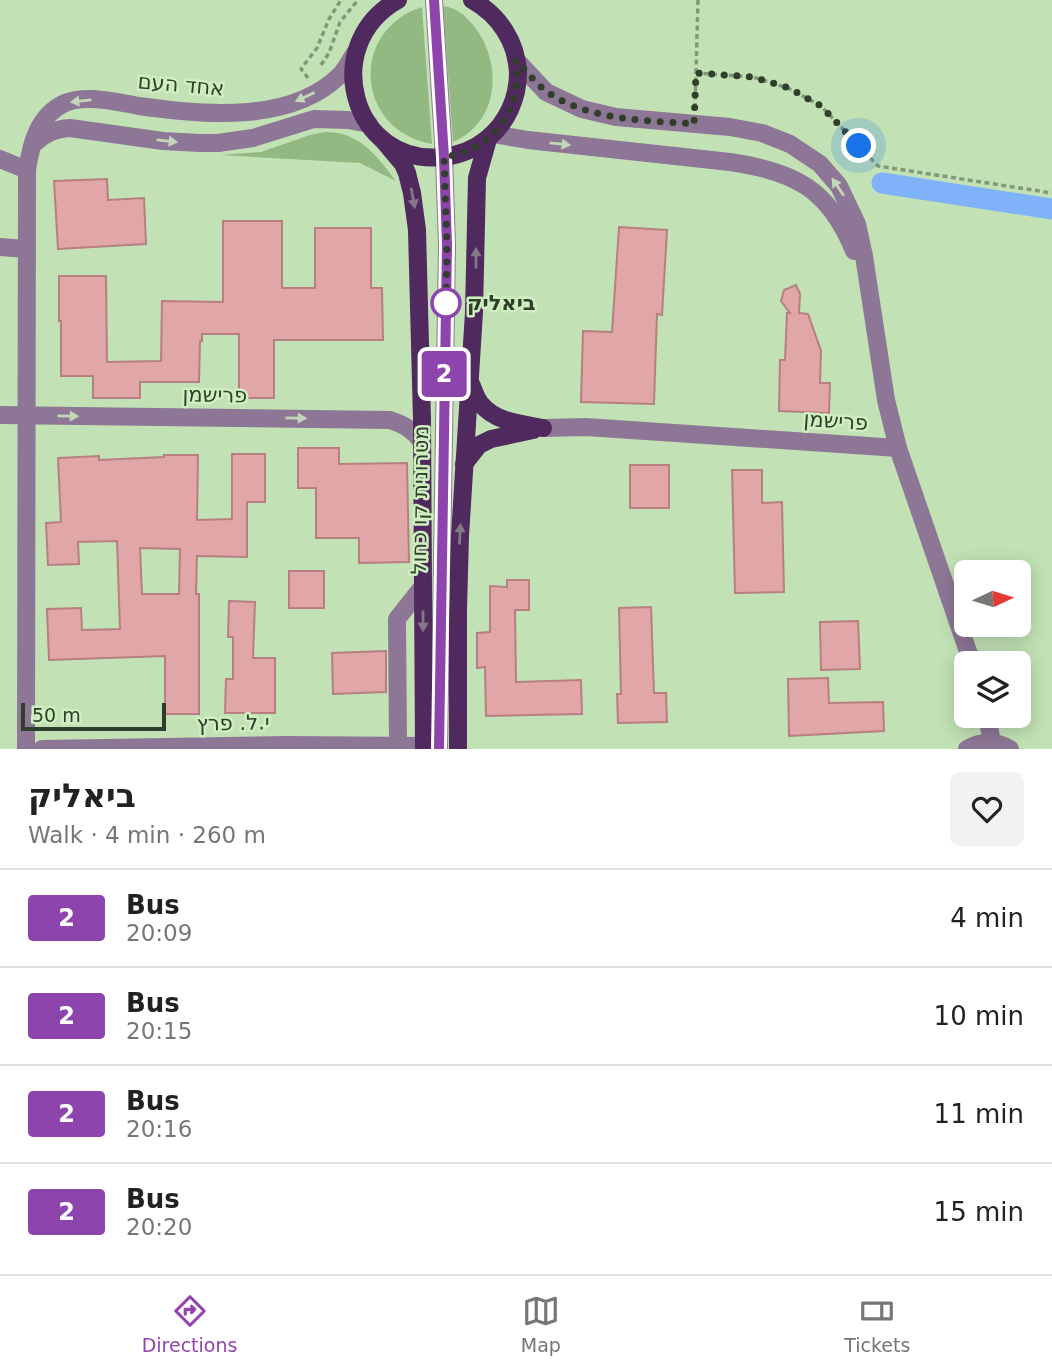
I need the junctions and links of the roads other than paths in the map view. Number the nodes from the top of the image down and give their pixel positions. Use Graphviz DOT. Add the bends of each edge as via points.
graph roads {
  1 [pos="398,0"];
  2 [pos="434,0"];
  3 [pos="472,0"];
  4 [pos="483,0"];
  5 [pos="385,5"];
  6 [pos="501,25"];
  7 [pos="355,53"];
  8 [pos="516,60"];
  9 [pos="369,124"];
  10 [pos="490,137"];
  11 [pos="382,139"];
  12 [pos="444,157"];
  13 [pos="0,159"];
  14 [pos="26,170"];
  15 [pos="0,247"];
  16 [pos="26,249"];
  17 [pos="870,298"];
  18 [pos="471,384"];
  19 [pos="0,415"];
  20 [pos="26,415"];
  21 [pos="543,428"];
  22 [pos="422,442"];
  23 [pos="898,448"];
  24 [pos="464,464"];
  25 [pos="423,586"];
  26 [pos="968,651"];
  27 [pos="989,728"];
  28 [pos="992,743"];
  29 [pos="398,745"];
  30 [pos="429,748"];
  31 [pos="26,749"];
  32 [pos="42,749"];
  33 [pos="458,749"];
  34 [pos="469,749"];
  35 [pos="967,749"];
  36 [pos="1010,749"];
  1 -- 5 [label="main road"];
  2 -- 12 [label="street, מטרונית קו כחול"];
  3 -- 6 [label="main road"];
  4 -- 6 [label="main road"];
  5 -- 7 [label="main road" via="365,30"];
  6 -- 8 [label="main road"];
  7 -- 9 [label="main road" via="355,97"];
  7 -- 14 [label="street, אחד העם, one-way" via="341,73 317,91 265,110 170,110 94,100 65,103 36,132"];
  8 -- 10 [label="main road" via="512,104"];
  17 -- 8 [label="street, one-way" via="857,224 839,186 820,164 762,133 616,117 582,108 547,92"];
  9 -- 11 [label="main road"];
  14 -- 9 [label="street, אחד העם, one-way" via="36,142 55,129 218,143 253,138 314,119"];
  10 -- 12 [label="main road" via="465,152"];
  10 -- 17 [label="street, one-way" via="730,162 791,176 833,210 856,254"];
  18 -- 10 [label="main road, one-way" via="477,178"];
  11 -- 12 [label="main road" via="409,153"];
  11 -- 22 [label="main road, one-way" via="403,164 415,207"];
  12 -- 30 [label="street, מטרונית קו כחול" via="447,245"];
  13 -- 14 [label="street"];
  14 -- 16 [label="street, אחד העם"];
  15 -- 16 [label="street"];
  16 -- 20 [label="street, אחד העם"];
  17 -- 23 [label="street"];
  18 -- 21 [label="main road" via="489,412"];
  18 -- 24 [label="main road"];
  19 -- 20 [label="street, פרישמן"];
  20 -- 22 [label="street, פרישמן, one-way" via="390,420 414,431"];
  20 -- 31 [label="street, אחד העם"];
  21 -- 23 [label="street, פרישמן"];
  21 -- 24 [label="main road" via="491,439 479,445"];
  22 -- 25 [label="main road"];
  23 -- 26 [label="street"];
  33 -- 24 [label="main road, one-way"];
  25 -- 29 [label="street" via="397,619"];
  25 -- 30 [label="main road, one-way"];
  27 -- 28 [label="street"];
  28 -- 35 [label="street"];
  28 -- 36 [label="street"];
  29 -- 30 [label="street, י.ל. פרץ"];
  29 -- 32 [label="street, י.ל. פרץ"];
  33 -- 34 [label="street"];
}
